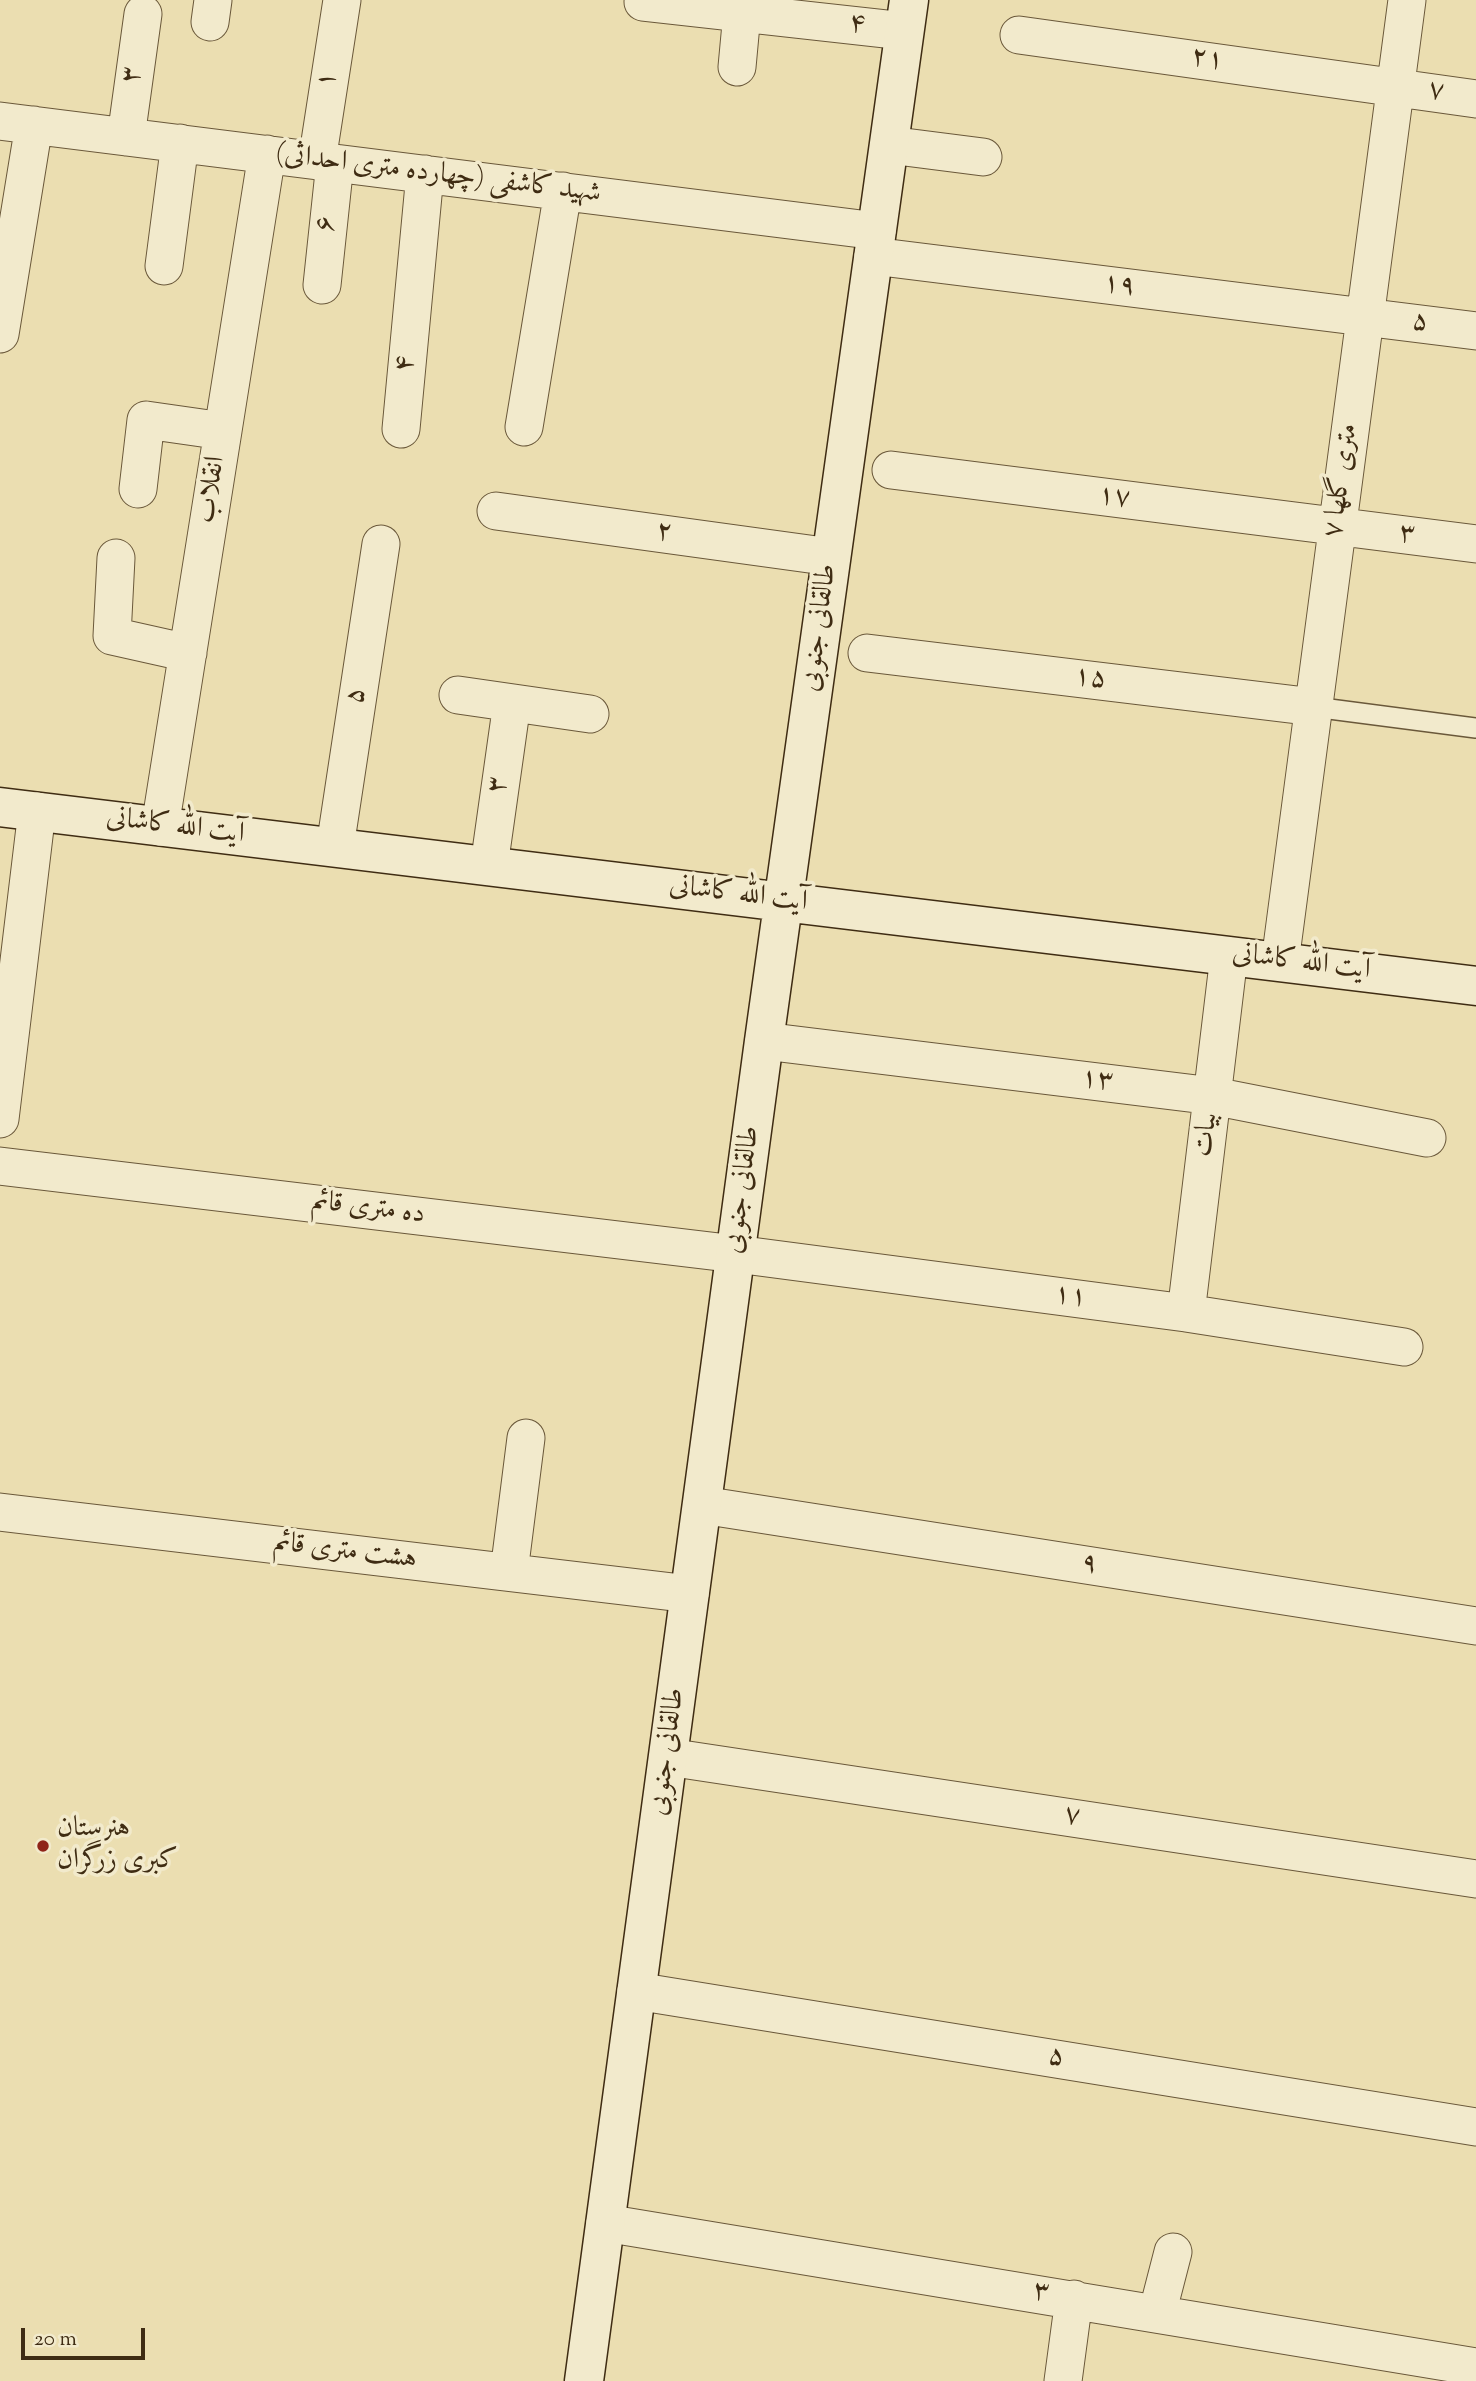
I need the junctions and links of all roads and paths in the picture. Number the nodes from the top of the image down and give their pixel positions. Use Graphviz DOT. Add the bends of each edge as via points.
graph roads {
  1 [pos="342,0"];
  2 [pos="1407,0"];
  3 [pos="642,10"];
  4 [pos="743,13"];
  5 [pos="142,14"];
  6 [pos="907,15"];
  7 [pos="1019,34"];
  8 [pos="737,67"];
  9 [pos="1395,87"];
  10 [pos="1476,99"];
  11 [pos="17,123"];
  12 [pos="126,137"];
  13 [pos="180,143"];
  14 [pos="889,145"];
  15 [pos="267,154"];
  16 [pos="984,157"];
  17 [pos="326,162"];
  18 [pos="425,174"];
  19 [pos="563,191"];
  20 [pos="875,244"];
  21 [pos="164,266"];
  22 [pos="321,285"];
  23 [pos="1365,317"];
  24 [pos="1476,331"];
  25 [pos="0,334"];
  26 [pos="524,427"];
  27 [pos="401,429"];
  28 [pos="223,431"];
  29 [pos="891,470"];
  30 [pos="138,489"];
  31 [pos="496,511"];
  32 [pos="1337,527"];
  33 [pos="381,544"];
  34 [pos="1476,544"];
  35 [pos="831,557"];
  36 [pos="116,558"];
  37 [pos="188,653"];
  38 [pos="867,653"];
  39 [pos="458,695"];
  40 [pos="512,703"];
  41 [pos="1314,707"];
  42 [pos="590,714"];
  43 [pos="1476,728"];
  44 [pos="0,807"];
  45 [pos="37,811"];
  46 [pos="160,827"];
  47 [pos="335,848"];
  48 [pos="489,866"];
  49 [pos="784,902"];
  50 [pos="1229,956"];
  51 [pos="1280,962"];
  52 [pos="1476,985"];
  53 [pos="765,1041"];
  54 [pos="1213,1096"];
  55 [pos="0,1119"];
  56 [pos="1427,1138"];
  57 [pos="0,1166"];
  58 [pos="736,1254"];
  59 [pos="1186,1313"];
  60 [pos="1404,1348"];
  61 [pos="526,1438"];
  62 [pos="702,1505"];
  63 [pos="0,1512"];
  64 [pos="509,1572"];
  65 [pos="690,1594"];
  66 [pos="1476,1626"];
  67 [pos="668,1757"];
  68 [pos="1476,1879"];
  69 [pos="636,1992"];
  70 [pos="1476,2127"];
  71 [pos="605,2223"];
  72 [pos="1173,2252"];
  73 [pos="1074,2300"];
  74 [pos="1157,2314"];
  75 [pos="1476,2367"];
  76 [pos="584,2381"];
  77 [pos="1062,2381"];
  1 -- 17 [label="street, ۱"];
  2 -- 9 [label="street, ۷ متری گلها"];
  3 -- 4 [label="street, ۴"];
  4 -- 6 [label="street, ۴"];
  4 -- 8 [label="street"];
  5 -- 12 [label="street, ۳"];
  6 -- 14 [label="street, طالقانی جنوبی"];
  7 -- 9 [label="street, ۲۱"];
  9 -- 10 [label="street, ۷"];
  9 -- 23 [label="street, ۷ متری گلها"];
  11 -- 12 [label="street, شهید کاشفی (چهارده متری احداثی)"];
  11 -- 25 [label="street"];
  12 -- 13 [label="street, شهید کاشفی (چهارده متری احداثی)"];
  13 -- 15 [label="street, شهید کاشفی (چهارده متری احداثی)"];
  13 -- 21 [label="street"];
  14 -- 16 [label="street"];
  14 -- 20 [label="street, طالقانی جنوبی"];
  15 -- 17 [label="street, شهید کاشفی (چهارده متری احداثی)"];
  15 -- 28 [label="street, انقلاب"];
  17 -- 18 [label="street, شهید کاشفی (چهارده متری احداثی)"];
  17 -- 22 [label="street, ۶"];
  18 -- 19 [label="street, شهید کاشفی (چهارده متری احداثی)"];
  18 -- 27 [label="street, ۴"];
  19 -- 20 [label="street, شهید کاشفی (چهارده متری احداثی)"];
  19 -- 26 [label="street"];
  20 -- 23 [label="street, ۱۹"];
  20 -- 35 [label="street, طالقانی جنوبی"];
  23 -- 24 [label="street, ۵"];
  23 -- 32 [label="street, ۷ متری گلها"];
  28 -- 30 [label="street" via="146,420"];
  28 -- 37 [label="street, انقلاب"];
  29 -- 32 [label="street, ۱۷"];
  31 -- 35 [label="street, ۲"];
  32 -- 34 [label="street, ۳"];
  32 -- 41 [label="street, ۷ متری گلها"];
  33 -- 47 [label="street, ۵"];
  35 -- 49 [label="street, طالقانی جنوبی"];
  36 -- 37 [label="street" via="112,636"];
  37 -- 46 [label="street, انقلاب"];
  38 -- 41 [label="street, ۱۵"];
  39 -- 40 [label="street"];
  40 -- 42 [label="street"];
  40 -- 48 [label="street, ۳"];
  41 -- 43 [label="lane"];
  41 -- 51 [label="street, ۷ متری گلها"];
  44 -- 45 [label="street, آیت الله کاشانی"];
  45 -- 46 [label="street, آیت الله کاشانی"];
  45 -- 55 [label="street"];
  46 -- 47 [label="street, آیت الله کاشانی"];
  47 -- 48 [label="street, آیت الله کاشانی"];
  48 -- 49 [label="street, آیت الله کاشانی"];
  49 -- 50 [label="street, آیت الله کاشانی"];
  49 -- 53 [label="street, طالقانی جنوبی"];
  50 -- 51 [label="street, آیت الله کاشانی"];
  50 -- 54 [label="street, بیات"];
  51 -- 52 [label="street, آیت الله کاشانی"];
  53 -- 54 [label="street, ۱۳"];
  53 -- 58 [label="street, طالقانی جنوبی"];
  54 -- 56 [label="street, ۱۳"];
  54 -- 59 [label="street, بیات"];
  57 -- 58 [label="street, ده متری قائم"];
  58 -- 59 [label="street, ۱۱"];
  58 -- 62 [label="street, طالقانی جنوبی"];
  59 -- 60 [label="street, ۱۱"];
  61 -- 64 [label="street"];
  62 -- 65 [label="street, طالقانی جنوبی"];
  62 -- 66 [label="street, ۹"];
  63 -- 64 [label="street, هشت متری قائم"];
  64 -- 65 [label="street, هشت متری قائم"];
  65 -- 67 [label="street, طالقانی جنوبی"];
  67 -- 68 [label="street, ۷"];
  67 -- 69 [label="street, طالقانی جنوبی"];
  69 -- 70 [label="street, ۵"];
  69 -- 71 [label="street, طالقانی جنوبی"];
  71 -- 73 [label="street, ۳"];
  71 -- 76 [label="street, طالقانی جنوبی"];
  72 -- 74 [label="street"];
  73 -- 74 [label="street, ۳"];
  73 -- 77 [label="street"];
  74 -- 75 [label="street, ۳"];
}
